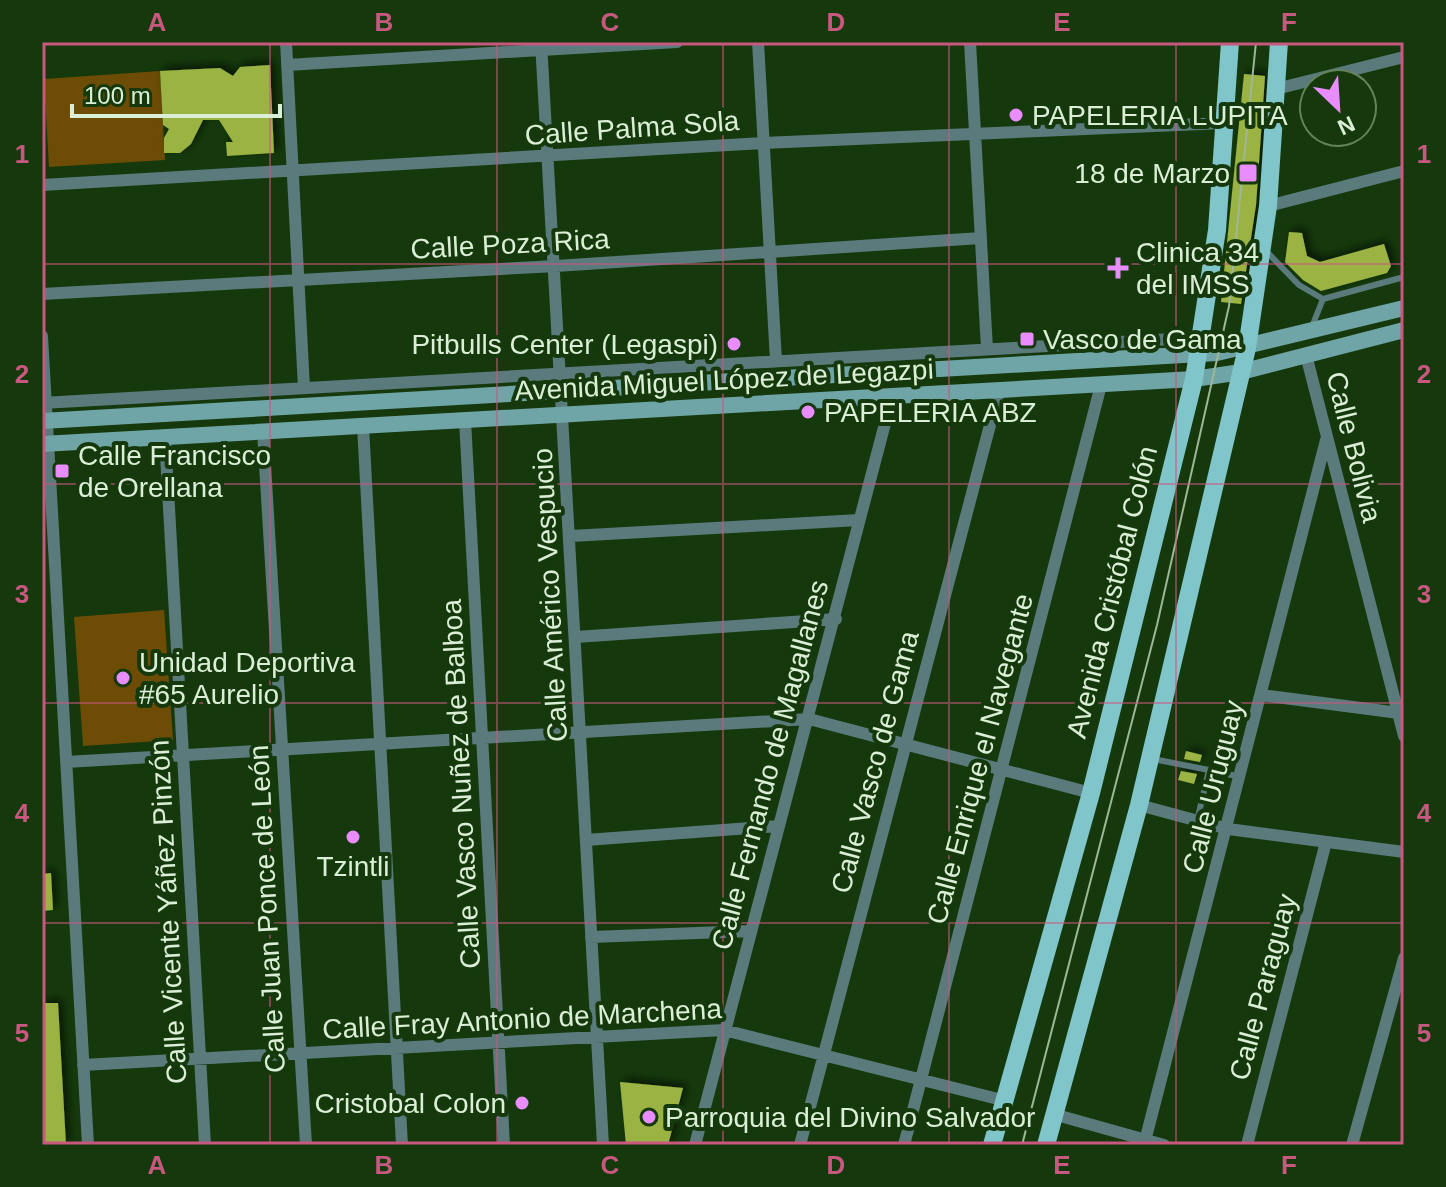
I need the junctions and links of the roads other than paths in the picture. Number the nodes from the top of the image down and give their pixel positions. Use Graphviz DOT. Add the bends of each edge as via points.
graph roads {
  1 [pos="286,42"];
  2 [pos="677,42"];
  3 [pos="758,42"];
  4 [pos="970,42"];
  5 [pos="1230,42"];
  6 [pos="1279,42"];
  7 [pos="542,46"];
  8 [pos="1404,57"];
  9 [pos="287,65"];
  10 [pos="1276,89"];
  11 [pos="1224,123"];
  12 [pos="976,133"];
  13 [pos="763,143"];
  14 [pos="548,157"];
  15 [pos="293,171"];
  16 [pos="1404,171"];
  17 [pos="42,185"];
  18 [pos="1268,206"];
  19 [pos="981,238"];
  20 [pos="1262,247"];
  21 [pos="771,252"];
  22 [pos="556,266"];
  23 [pos="1404,277"];
  24 [pos="298,280"];
  25 [pos="42,294"];
  26 [pos="1323,299"];
  27 [pos="1404,308"];
  28 [pos="1404,330"];
  29 [pos="1309,332"];
  30 [pos="42,336"];
  31 [pos="1247,348"];
  32 [pos="987,349"];
  33 [pos="1199,354"];
  34 [pos="1306,355"];
  35 [pos="776,361"];
  36 [pos="1241,372"];
  37 [pos="562,374"];
  38 [pos="1194,379"];
  39 [pos="1101,385"];
  40 [pos="304,388"];
  41 [pos="999,391"];
  42 [pos="563,394"];
  43 [pos="892,397"];
  44 [pos="44,403"];
  45 [pos="564,414"];
  46 [pos="465,420"];
  47 [pos="44,421"];
  48 [pos="363,426"];
  49 [pos="263,431"];
  50 [pos="165,437"];
  51 [pos="1326,440"];
  52 [pos="45,444"];
  53 [pos="859,520"];
  54 [pos="571,536"];
  55 [pos="836,619"];
  56 [pos="576,637"];
  57 [pos="1261,695"];
  58 [pos="1399,713"];
  59 [pos="809,719"];
  60 [pos="581,732"];
  61 [pos="1404,736"];
  62 [pos="482,738"];
  63 [pos="380,744"];
  64 [pos="904,744"];
  65 [pos="282,750"];
  66 [pos="183,755"];
  67 [pos="1150,758"];
  68 [pos="66,762"];
  69 [pos="1003,770"];
  70 [pos="1209,770"];
  71 [pos="1241,777"];
  72 [pos="1091,793"];
  73 [pos="1139,805"];
  74 [pos="1197,821"];
  75 [pos="779,826"];
  76 [pos="1228,829"];
  77 [pos="586,840"];
  78 [pos="1326,842"];
  79 [pos="1404,852"];
  80 [pos="751,931"];
  81 [pos="591,937"];
  82 [pos="1404,958"];
  83 [pos="724,1030"];
  84 [pos="596,1036"];
  85 [pos="499,1041"];
  86 [pos="397,1047"];
  87 [pos="300,1053"];
  88 [pos="822,1056"];
  89 [pos="200,1059"];
  90 [pos="83,1065"];
  91 [pos="920,1081"];
  92 [pos="1002,1100"];
  93 [pos="1053,1114"];
  94 [pos="1145,1142"];
  95 [pos="88,1145"];
  96 [pos="205,1145"];
  97 [pos="306,1145"];
  98 [pos="402,1145"];
  99 [pos="504,1145"];
  100 [pos="603,1145"];
  101 [pos="695,1145"];
  102 [pos="800,1145"];
  103 [pos="904,1145"];
  104 [pos="992,1145"];
  105 [pos="1046,1145"];
  106 [pos="1164,1145"];
  107 [pos="1247,1145"];
  108 [pos="1352,1145"];
  1 -- 9 [label="street"];
  2 -- 7 [label="street"];
  3 -- 13 [label="street"];
  4 -- 12 [label="street"];
  5 -- 11 [label="main road, Avenida Cristóbal Colón"];
  6 -- 10 [label="main road"];
  7 -- 9 [label="street"];
  7 -- 14 [label="street, Calle Américo Vespucio"];
  8 -- 10 [label="street"];
  9 -- 15 [label="street"];
  10 -- 18 [label="main road"];
  11 -- 12 [label="street, Calle Palma Sola"];
  11 -- 33 [label="main road, Avenida Cristóbal Colón" via="1217,230"];
  12 -- 13 [label="street, Calle Palma Sola"];
  12 -- 19 [label="street"];
  13 -- 14 [label="street, Calle Palma Sola"];
  13 -- 21 [label="street"];
  14 -- 15 [label="street, Calle Palma Sola"];
  14 -- 22 [label="street, Calle Américo Vespucio"];
  15 -- 17 [label="street, Calle Palma Sola"];
  15 -- 24 [label="street"];
  16 -- 18 [label="street"];
  18 -- 20 [label="main road"];
  19 -- 21 [label="street, Calle Poza Rica"];
  19 -- 32 [label="street"];
  20 -- 26 [label="lane" via="1299,285"];
  20 -- 31 [label="main road"];
  21 -- 22 [label="street, Calle Poza Rica"];
  21 -- 35 [label="street"];
  22 -- 24 [label="street, Calle Poza Rica"];
  22 -- 37 [label="street, Calle Américo Vespucio"];
  23 -- 26 [label="lane"];
  24 -- 25 [label="street, Calle Poza Rica"];
  24 -- 40 [label="street"];
  26 -- 29 [label="lane"];
  27 -- 29 [label="main road, Avenida Miguel López de Legazpi"];
  28 -- 34 [label="main road, Avenida Miguel López de Legazpi"];
  29 -- 31 [label="main road, Avenida Miguel López de Legazpi"];
  30 -- 44 [label="street"];
  31 -- 33 [label="main road, Avenida Miguel López de Legazpi"];
  31 -- 36 [label="main road"];
  32 -- 33 [label="street, Avenida Miguel López de Legazpi" via="1172,339"];
  32 -- 35 [label="street, Avenida Miguel López de Legazpi"];
  33 -- 38 [label="main road, Avenida Cristóbal Colón"];
  33 -- 42 [label="main road, Avenida Miguel López de Legazpi"];
  34 -- 36 [label="main road, Avenida Miguel López de Legazpi"];
  34 -- 51 [label="street, Calle Bolivia"];
  35 -- 37 [label="street, Avenida Miguel López de Legazpi"];
  36 -- 38 [label="main road, Avenida Miguel López de Legazpi"];
  36 -- 67 [label="main road"];
  37 -- 40 [label="street, Avenida Miguel López de Legazpi"];
  37 -- 42 [label="street, Calle Américo Vespucio"];
  38 -- 39 [label="main road, Avenida Miguel López de Legazpi"];
  38 -- 72 [label="main road, Avenida Cristóbal Colón"];
  39 -- 41 [label="main road, Avenida Miguel López de Legazpi"];
  39 -- 69 [label="street, Calle Enrique el Navegante"];
  40 -- 44 [label="street, Avenida Miguel López de Legazpi"];
  41 -- 43 [label="main road, Avenida Miguel López de Legazpi"];
  41 -- 64 [label="street, Calle Vasco de Gama"];
  42 -- 45 [label="street, Calle Américo Vespucio"];
  42 -- 47 [label="main road, Avenida Miguel López de Legazpi"];
  43 -- 45 [label="main road, Avenida Miguel López de Legazpi"];
  43 -- 53 [label="street, Calle Fernando de Magallanes"];
  44 -- 47 [label="street"];
  45 -- 46 [label="main road, Avenida Miguel López de Legazpi"];
  45 -- 54 [label="street, Calle Américo Vespucio"];
  46 -- 48 [label="main road, Avenida Miguel López de Legazpi"];
  46 -- 62 [label="street, Calle Vasco Nuñez de Balboa"];
  47 -- 52 [label="street"];
  48 -- 49 [label="main road, Avenida Miguel López de Legazpi"];
  48 -- 63 [label="street"];
  49 -- 50 [label="main road, Avenida Miguel López de Legazpi"];
  49 -- 65 [label="street, Calle Juan Ponce de León"];
  50 -- 52 [label="main road, Avenida Miguel López de Legazpi"];
  50 -- 66 [label="street, Calle Vicente Yáñez Pinzón"];
  51 -- 57 [label="street, Calle Uruguay"];
  51 -- 58 [label="street, Calle Bolivia"];
  52 -- 68 [label="street"];
  53 -- 54 [label="street"];
  53 -- 55 [label="street, Calle Fernando de Magallanes"];
  54 -- 56 [label="street, Calle Américo Vespucio"];
  55 -- 56 [label="street"];
  55 -- 59 [label="street, Calle Fernando de Magallanes"];
  56 -- 60 [label="street, Calle Américo Vespucio"];
  57 -- 58 [label="street"];
  57 -- 71 [label="street, Calle Uruguay"];
  58 -- 61 [label="street, Calle Bolivia"];
  59 -- 60 [label="street"];
  59 -- 64 [label="street"];
  59 -- 75 [label="street, Calle Fernando de Magallanes"];
  60 -- 62 [label="street"];
  60 -- 77 [label="street, Calle Américo Vespucio"];
  62 -- 63 [label="street"];
  62 -- 85 [label="street, Calle Vasco Nuñez de Balboa"];
  63 -- 65 [label="street"];
  63 -- 86 [label="street"];
  64 -- 69 [label="street"];
  64 -- 88 [label="street, Calle Vasco de Gama"];
  65 -- 66 [label="street"];
  65 -- 87 [label="street, Calle Juan Ponce de León"];
  66 -- 68 [label="street"];
  66 -- 89 [label="street, Calle Vicente Yáñez Pinzón"];
  67 -- 70 [label="lane"];
  67 -- 73 [label="main road"];
  68 -- 90 [label="street"];
  69 -- 72 [label="street"];
  69 -- 91 [label="street, Calle Enrique el Navegante"];
  70 -- 71 [label="lane"];
  70 -- 74 [label="lane"];
  71 -- 76 [label="street, Calle Uruguay"];
  72 -- 92 [label="main road, Avenida Cristóbal Colón"];
  73 -- 74 [label="street"];
  73 -- 93 [label="main road"];
  74 -- 76 [label="street"];
  75 -- 77 [label="street"];
  75 -- 80 [label="street, Calle Fernando de Magallanes"];
  76 -- 78 [label="street"];
  76 -- 94 [label="street, Calle Uruguay"];
  77 -- 81 [label="street, Calle Américo Vespucio"];
  78 -- 79 [label="street"];
  78 -- 107 [label="street, Calle Paraguay"];
  80 -- 81 [label="street"];
  80 -- 83 [label="street, Calle Fernando de Magallanes"];
  81 -- 84 [label="street, Calle Américo Vespucio"];
  82 -- 108 [label="street"];
  83 -- 84 [label="street, Calle Fray Antonio de Marchena"];
  83 -- 88 [label="street, Calle Fray Antonio de Marchena"];
  83 -- 101 [label="street, Calle Fernando de Magallanes"];
  84 -- 85 [label="street, Calle Fray Antonio de Marchena"];
  84 -- 100 [label="street, Calle Américo Vespucio"];
  85 -- 86 [label="street, Calle Fray Antonio de Marchena"];
  85 -- 99 [label="street, Calle Vasco Nuñez de Balboa"];
  86 -- 87 [label="street, Calle Fray Antonio de Marchena"];
  86 -- 98 [label="street"];
  87 -- 89 [label="street, Calle Fray Antonio de Marchena"];
  87 -- 97 [label="street, Calle Juan Ponce de León"];
  88 -- 91 [label="street, Calle Fray Antonio de Marchena"];
  88 -- 102 [label="street, Calle Vasco de Gama"];
  89 -- 90 [label="street, Calle Fray Antonio de Marchena"];
  89 -- 96 [label="street, Calle Vicente Yáñez Pinzón"];
  90 -- 95 [label="street"];
  91 -- 92 [label="street, Calle Fray Antonio de Marchena"];
  91 -- 103 [label="street, Calle Enrique el Navegante"];
  92 -- 104 [label="main road, Avenida Cristóbal Colón"];
  93 -- 94 [label="street"];
  93 -- 105 [label="main road"];
  94 -- 106 [label="street"];
}
